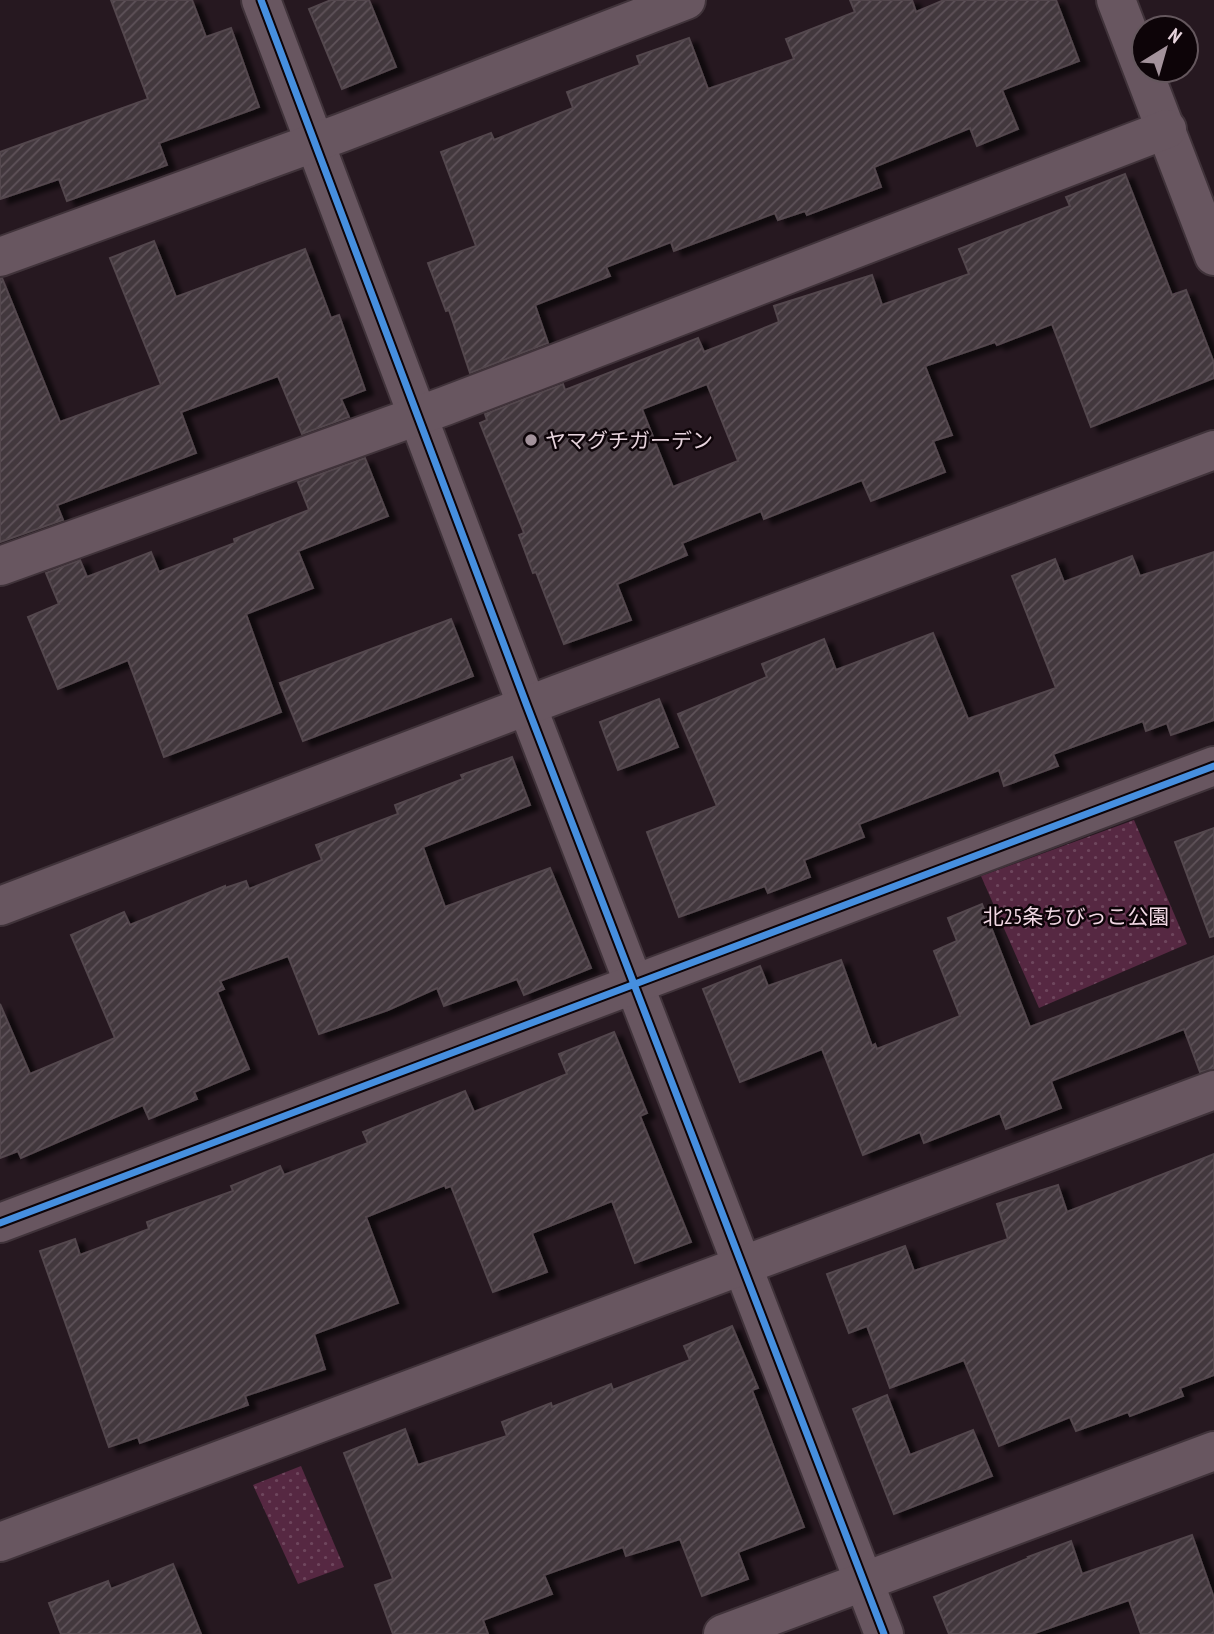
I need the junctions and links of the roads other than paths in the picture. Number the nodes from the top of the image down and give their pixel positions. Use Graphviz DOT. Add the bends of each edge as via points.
graph roads {
  1 [pos="261,0"];
  2 [pos="686,0"];
  3 [pos="1116,0"];
  4 [pos="1167,129"];
  5 [pos="315,143"];
  6 [pos="1214,256"];
  7 [pos="0,257"];
  8 [pos="418,416"];
  9 [pos="1214,450"];
  10 [pos="0,566"];
  11 [pos="527,706"];
  12 [pos="1214,766"];
  13 [pos="0,906"];
  14 [pos="634,983"];
  15 [pos="1214,1090"];
  16 [pos="0,1223"];
  17 [pos="743,1265"];
  18 [pos="1214,1451"];
  19 [pos="0,1542"];
  20 [pos="864,1581"];
  21 [pos="723,1634"];
  22 [pos="884,1634"];
  1 -- 5 [label="street"];
  2 -- 5 [label="street"];
  3 -- 4 [label="street"];
  4 -- 6 [label="street"];
  4 -- 8 [label="street"];
  5 -- 7 [label="street"];
  5 -- 8 [label="street"];
  8 -- 10 [label="street"];
  8 -- 11 [label="street"];
  9 -- 11 [label="street"];
  11 -- 13 [label="street"];
  11 -- 14 [label="street"];
  12 -- 14 [label="street"];
  14 -- 16 [label="street"];
  14 -- 17 [label="street"];
  15 -- 17 [label="street"];
  17 -- 19 [label="street"];
  17 -- 20 [label="street"];
  18 -- 20 [label="street"];
  20 -- 21 [label="street"];
  20 -- 22 [label="street"];
}
